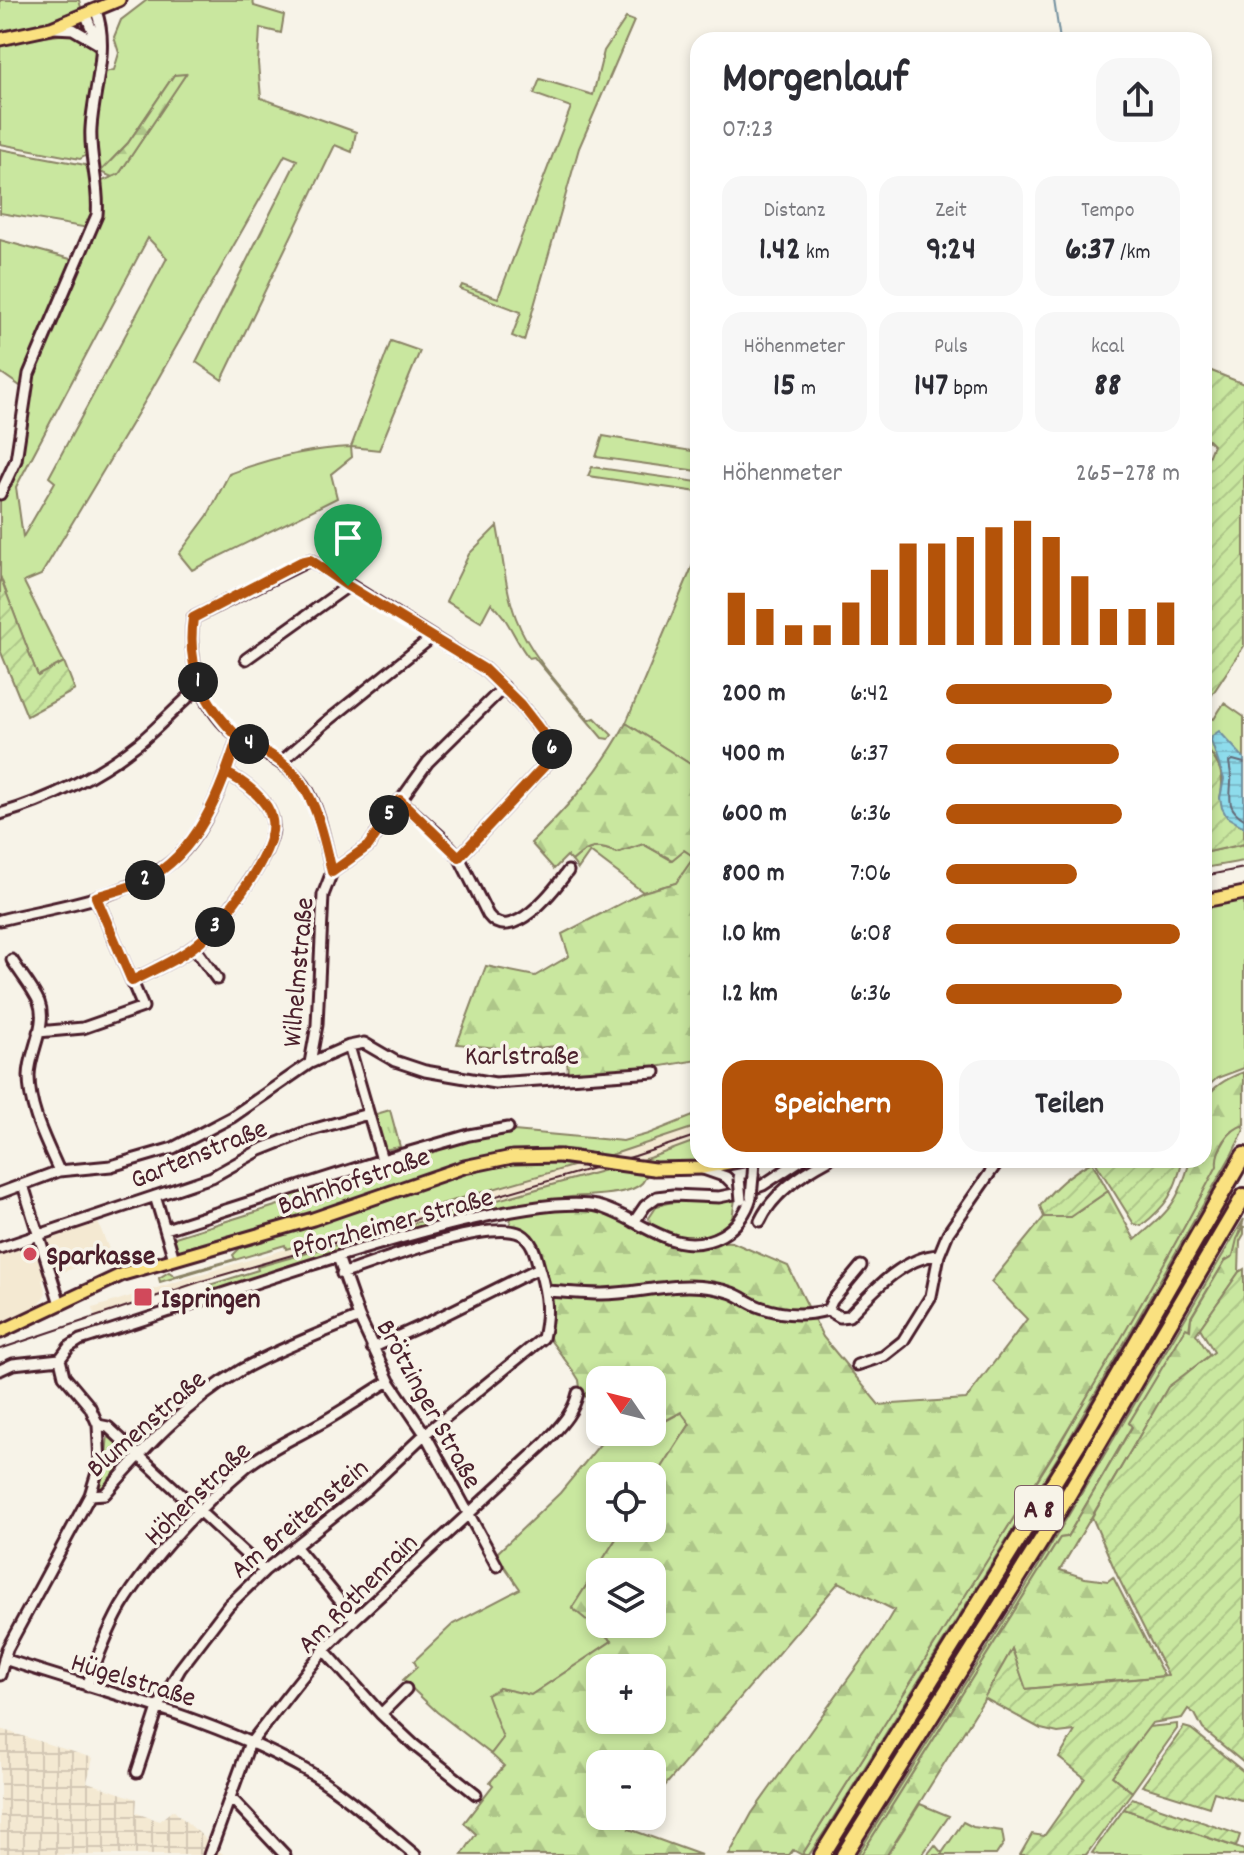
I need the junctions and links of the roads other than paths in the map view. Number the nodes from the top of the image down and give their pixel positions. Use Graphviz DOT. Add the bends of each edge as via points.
graph roads {
  1 [pos="119,0"];
  2 [pos="91,13"];
  3 [pos="51,28"];
  4 [pos="0,39"];
  5 [pos="98,46"];
  6 [pos="0,494"];
  7 [pos="348,586"];
  8 [pos="431,638"];
  9 [pos="246,659"];
  10 [pos="200,687"];
  11 [pos="504,687"];
  12 [pos="238,737"];
  13 [pos="281,762"];
  14 [pos="226,773"];
  15 [pos="400,800"];
  16 [pos="0,814"];
  17 [pos="459,857"];
  18 [pos="568,871"];
  19 [pos="332,872"];
  20 [pos="1244,893"];
  21 [pos="96,897"];
  22 [pos="1212,899"];
  23 [pos="0,920"];
  24 [pos="194,947"];
  25 [pos="12,960"];
  26 [pos="217,979"];
  27 [pos="132,981"];
  28 [pos="38,1032"];
  29 [pos="349,1046"];
  30 [pos="310,1063"];
  31 [pos="655,1072"];
  32 [pos="368,1114"];
  33 [pos="508,1128"];
  34 [pos="1244,1155"];
  35 [pos="382,1160"];
  36 [pos="702,1168"];
  37 [pos="738,1168"];
  38 [pos="754,1168"];
  39 [pos="789,1168"];
  40 [pos="812,1168"];
  41 [pos="993,1168"];
  42 [pos="59,1171"];
  43 [pos="735,1180"];
  44 [pos="23,1185"];
  45 [pos="0,1193"];
  46 [pos="155,1196"];
  47 [pos="744,1196"];
  48 [pos="1244,1196"];
  49 [pos="760,1221"];
  50 [pos="634,1222"];
  51 [pos="166,1229"];
  52 [pos="39,1234"];
  53 [pos="0,1248"];
  54 [pos="939,1255"];
  55 [pos="338,1257"];
  56 [pos="174,1259"];
  57 [pos="861,1266"];
  58 [pos="539,1268"];
  59 [pos="342,1274"];
  60 [pos="546,1291"];
  61 [pos="60,1304"];
  62 [pos="828,1310"];
  63 [pos="359,1317"];
  64 [pos="0,1332"];
  65 [pos="372,1348"];
  66 [pos="60,1359"];
  67 [pos="857,1365"];
  68 [pos="0,1370"];
  69 [pos="389,1381"];
  70 [pos="578,1393"];
  71 [pos="98,1425"];
  72 [pos="425,1434"];
  73 [pos="139,1456"];
  74 [pos="90,1495"];
  75 [pos="199,1512"];
  76 [pos="467,1513"];
  77 [pos="295,1546"];
  78 [pos="497,1566"];
  79 [pos="264,1571"];
  80 [pos="355,1619"];
  81 [pos="3,1648"];
  82 [pos="324,1650"];
  83 [pos="4,1659"];
  84 [pos="0,1675"];
  85 [pos="87,1686"];
  86 [pos="406,1689"];
  87 [pos="158,1708"];
  88 [pos="381,1714"];
  89 [pos="249,1745"];
  90 [pos="137,1772"];
  91 [pos="476,1794"];
  92 [pos="229,1801"];
  93 [pos="209,1855"];
  94 [pos="285,1855"];
  95 [pos="415,1855"];
  96 [pos="822,1855"];
  97 [pos="844,1855"];
  1 -- 2 [label="main road"];
  2 -- 3 [label="main road"];
  2 -- 5 [label="street" via="102,37"];
  3 -- 4 [label="main road"];
  3 -- 5 [label="street" via="73,29"];
  5 -- 6 [label="street" via="91,128 97,215 29,374 16,460"];
  7 -- 8 [label="street"];
  7 -- 9 [label="street"];
  7 -- 10 [label="street" via="310,560 193,618 191,646"];
  8 -- 11 [label="street" via="469,658"];
  8 -- 13 [label="street"];
  10 -- 12 [label="street"];
  10 -- 16 [label="street" via="140,742 100,769 32,805"];
  11 -- 15 [label="street, Wilhelmstraße" via="428,762"];
  11 -- 17 [label="street" via="552,749 548,762"];
  12 -- 13 [label="street"];
  12 -- 14 [label="street"];
  13 -- 19 [label="street" via="305,786"];
  14 -- 21 [label="street" via="190,844 144,881"];
  14 -- 24 [label="street" via="267,807 271,842 233,904"];
  15 -- 17 [label="street"];
  15 -- 19 [label="street, Wilhelmstraße" via="368,846"];
  17 -- 18 [label="street" via="488,915 501,926 535,908"];
  19 -- 30 [label="street, Wilhelmstraße" via="323,895 317,1025"];
  20 -- 22 [label="main road"];
  21 -- 23 [label="street"];
  21 -- 27 [label="street"];
  24 -- 26 [label="street"];
  24 -- 27 [label="street"];
  25 -- 28 [label="street" via="39,1002"];
  27 -- 28 [label="street" via="143,1007 83,1028"];
  28 -- 42 [label="street" via="30,1056 30,1091"];
  29 -- 30 [label="street"];
  29 -- 31 [label="street, Karlstraße" via="364,1043 425,1071 495,1083"];
  29 -- 32 [label="street"];
  30 -- 42 [label="street, Wilhelmstraße" via="232,1117 173,1148 111,1166"];
  32 -- 35 [label="street"];
  32 -- 46 [label="street, Gartenstraße" via="308,1131 212,1177"];
  33 -- 35 [label="street"];
  34 -- 96 [label="highway, A 8" via="1087,1429"];
  35 -- 51 [label="street"];
  36 -- 43 [label="street"];
  36 -- 56 [label="main road, Bahnhofstraße, bridge" via="654,1169 530,1155 478,1163"];
  37 -- 43 [label="street"];
  38 -- 47 [label="street, Pforzheimer Straße, bridge"];
  39 -- 50 [label="street" via="744,1192 657,1197"];
  40 -- 49 [label="street" via="768,1204"];
  41 -- 54 [label="street" via="956,1220"];
  42 -- 44 [label="street, Wilhelmstraße"];
  43 -- 47 [label="street, bridge"];
  44 -- 45 [label="street, Wilhelmstraße"];
  44 -- 52 [label="street"];
  46 -- 51 [label="street"];
  46 -- 52 [label="street, Gartenstraße"];
  47 -- 50 [label="street, Pforzheimer Straße" via="747,1209 739,1220 707,1241 668,1240"];
  48 -- 97 [label="highway, A 8" via="1044,1536"];
  50 -- 55 [label="street, Pforzheimer Straße" via="597,1206 554,1205 453,1223"];
  51 -- 56 [label="street"];
  52 -- 53 [label="street, Gartenstraße"];
  52 -- 61 [label="street"];
  54 -- 62 [label="street" via="926,1255 907,1266 849,1316"];
  54 -- 67 [label="street" via="931,1296 903,1341 884,1356"];
  55 -- 59 [label="street, Brötzinger Straße"];
  55 -- 66 [label="street, Pforzheimer Straße" via="80,1340"];
  56 -- 61 [label="main road, Bahnhofstraße" via="123,1274"];
  57 -- 62 [label="street"];
  58 -- 59 [label="street" via="531,1242 520,1233 494,1231 422,1247"];
  58 -- 60 [label="street"];
  58 -- 65 [label="street"];
  59 -- 63 [label="street, Brötzinger Straße"];
  60 -- 62 [label="street" via="604,1294 682,1286 731,1293 761,1308 795,1314"];
  60 -- 72 [label="street, Am Breitenstein" via="543,1338"];
  61 -- 64 [label="main road, Bahnhofstraße"];
  63 -- 65 [label="street, Brötzinger Straße"];
  63 -- 73 [label="street, Blumenstraße" via="242,1370 180,1415"];
  65 -- 69 [label="street, Brötzinger Straße"];
  66 -- 68 [label="street"];
  66 -- 71 [label="street" via="64,1376"];
  69 -- 72 [label="street, Brötzinger Straße"];
  69 -- 75 [label="street, Höhenstraße" via="248,1465"];
  70 -- 76 [label="street, Am Rothenrain" via="567,1420"];
  71 -- 73 [label="street" via="108,1427"];
  71 -- 74 [label="street" via="100,1463"];
  72 -- 76 [label="street, Brötzinger Straße"];
  72 -- 77 [label="street, Am Breitenstein"];
  73 -- 74 [label="street, Blumenstraße" via="105,1494"];
  73 -- 75 [label="street"];
  74 -- 81 [label="street"];
  75 -- 79 [label="street"];
  75 -- 85 [label="street, Höhenstraße" via="122,1606"];
  76 -- 78 [label="street, Brötzinger Straße"];
  76 -- 80 [label="street, Am Rothenrain"];
  77 -- 79 [label="street, Am Breitenstein"];
  77 -- 80 [label="street"];
  79 -- 87 [label="street, Am Breitenstein" via="200,1640"];
  80 -- 82 [label="street, Am Rothenrain"];
  81 -- 83 [label="street"];
  82 -- 88 [label="street"];
  82 -- 89 [label="street, Am Rothenrain"];
  83 -- 84 [label="street"];
  83 -- 85 [label="street, Hügelstraße"];
  85 -- 87 [label="street, Hügelstraße"];
  86 -- 88 [label="street"];
  87 -- 89 [label="street, Hügelstraße"];
  87 -- 90 [label="street, Am Breitenstein"];
  88 -- 91 [label="street"];
  89 -- 92 [label="street, Am Rothenrain"];
  89 -- 95 [label="street, Hügelstraße" via="311,1774"];
  92 -- 93 [label="street, Am Rothenrain"];
  92 -- 94 [label="street"];
}
